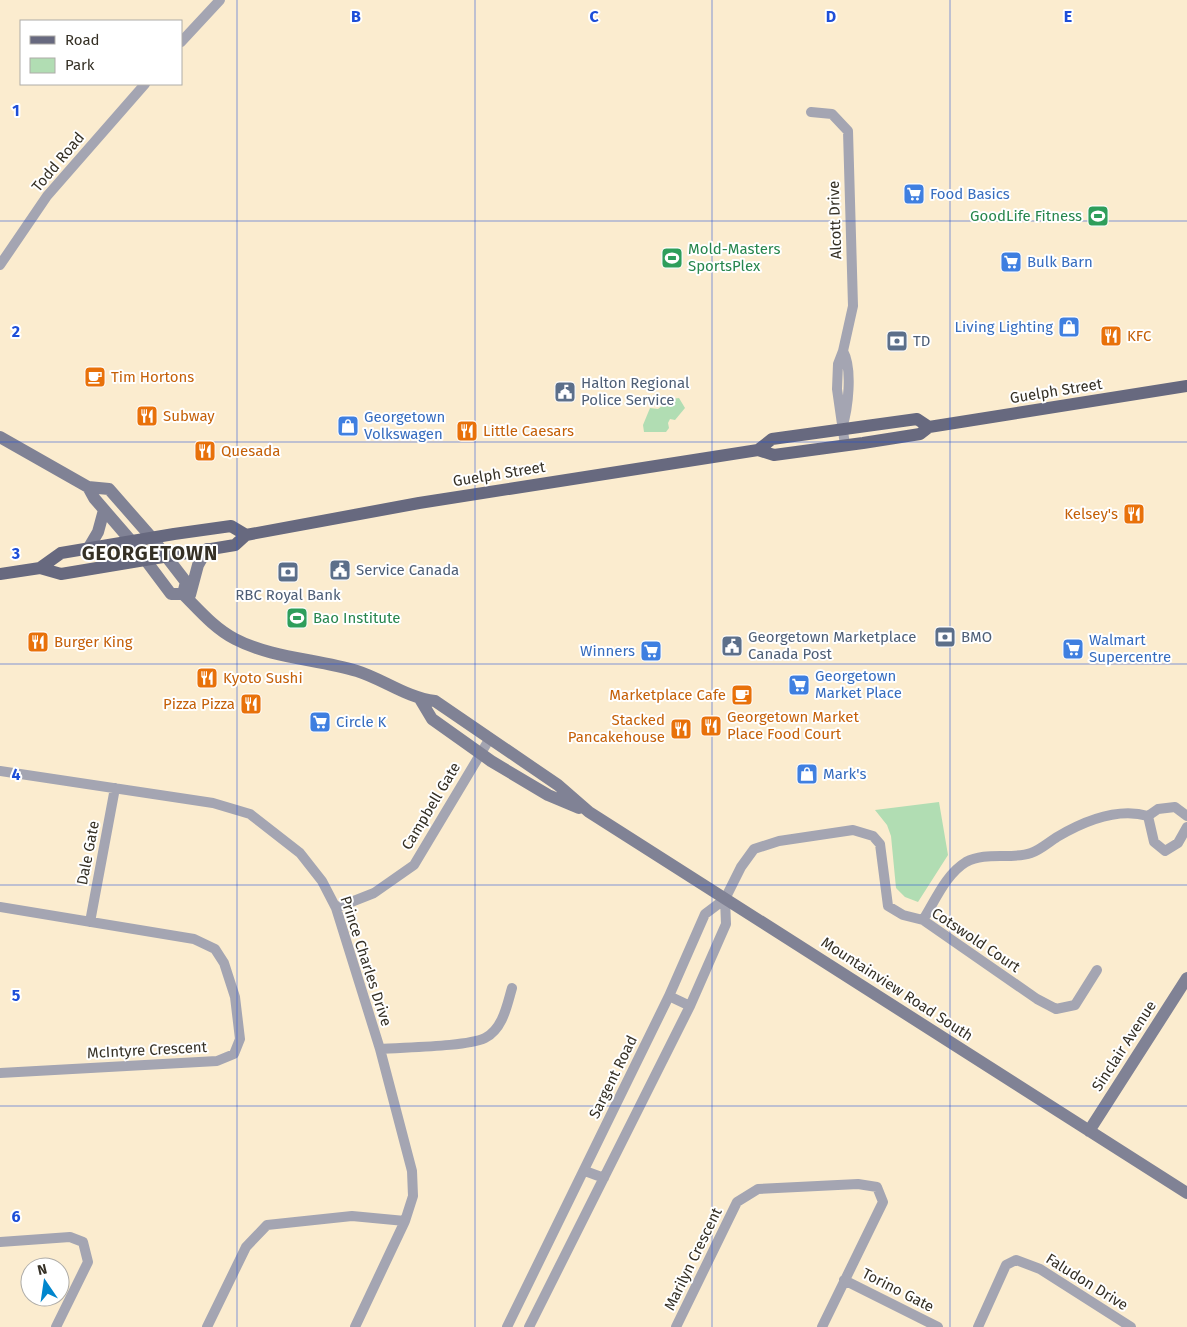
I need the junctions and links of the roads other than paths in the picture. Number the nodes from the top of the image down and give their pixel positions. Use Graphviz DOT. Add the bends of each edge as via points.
graph roads {
  1 [pos="220,0"];
  2 [pos="182,41"];
  3 [pos="144,85"];
  4 [pos="811,112"];
  5 [pos="0,265"];
  6 [pos="1187,386"];
  7 [pos="929,427"];
  8 [pos="842,429"];
  9 [pos="0,437"];
  10 [pos="845,445"];
  11 [pos="758,450"];
  12 [pos="88,487"];
  13 [pos="104,510"];
  14 [pos="246,534"];
  15 [pos="152,538"];
  16 [pos="132,542"];
  17 [pos="88,549"];
  18 [pos="207,549"];
  19 [pos="166,556"];
  20 [pos="146,560"];
  21 [pos="40,568"];
  22 [pos="0,574"];
  23 [pos="186,596"];
  24 [pos="420,699"];
  25 [pos="490,738"];
  26 [pos="481,753"];
  27 [pos="0,771"];
  28 [pos="115,788"];
  29 [pos="589,812"];
  30 [pos="1148,816"];
  31 [pos="1187,816"];
  32 [pos="1187,827"];
  33 [pos="724,899"];
  34 [pos="0,907"];
  35 [pos="336,908"];
  36 [pos="923,920"];
  37 [pos="90,922"];
  38 [pos="1097,970"];
  39 [pos="1187,978"];
  40 [pos="512,988"];
  41 [pos="669,996"];
  42 [pos="690,1006"];
  43 [pos="380,1049"];
  44 [pos="0,1073"];
  45 [pos="1089,1131"];
  46 [pos="585,1172"];
  47 [pos="604,1178"];
  48 [pos="1187,1193"];
  49 [pos="405,1221"];
  50 [pos="0,1242"];
  51 [pos="844,1280"];
  52 [pos="360,1325"];
  53 [pos="56,1327"];
  54 [pos="207,1327"];
  55 [pos="507,1327"];
  56 [pos="529,1327"];
  57 [pos="676,1327"];
  58 [pos="822,1327"];
  59 [pos="938,1327"];
  60 [pos="978,1327"];
  61 [pos="1131,1327"];
  1 -- 2 [label="street"];
  3 -- 5 [label="street, Todd Road" via="47,196"];
  4 -- 8 [label="street, Alcott Drive" via="832,114 848,131 853,306 844,351 838,364 837,389"];
  6 -- 7 [label="main road, Guelph Street"];
  7 -- 8 [label="main road, Guelph Street" via="917,419"];
  7 -- 10 [label="main road, Guelph Street" via="920,434"];
  8 -- 10 [label="street, Alcott Drive"];
  8 -- 11 [label="main road, Guelph Street" via="772,439"];
  9 -- 12 [label="main road"];
  10 -- 11 [label="main road, Guelph Street" via="774,455"];
  11 -- 14 [label="main road, Guelph Street" via="419,502"];
  12 -- 13 [label="main road"];
  12 -- 15 [label="main road" via="108,489"];
  13 -- 16 [label="main road"];
  13 -- 17 [label="main road" via="98,532"];
  14 -- 15 [label="main road, Guelph Street" via="231,526"];
  14 -- 18 [label="main road, Guelph Street" via="234,545"];
  15 -- 16 [label="main road, Guelph Street"];
  15 -- 19 [label="main road"];
  16 -- 17 [label="main road, Guelph Street"];
  16 -- 20 [label="main road"];
  17 -- 21 [label="main road, Guelph Street" via="61,553"];
  18 -- 19 [label="main road, Guelph Street"];
  18 -- 23 [label="main road"];
  19 -- 20 [label="main road, Guelph Street"];
  19 -- 23 [label="main road" via="186,582"];
  20 -- 21 [label="main road, Guelph Street" via="61,574"];
  20 -- 23 [label="main road, Mountainview Road South" via="171,594"];
  21 -- 22 [label="main road, Guelph Street"];
  23 -- 24 [label="main road, Mountainview Road South" via="215,625 235,639 258,648 356,671"];
  24 -- 25 [label="main road, Mountainview Road South" via="435,701"];
  24 -- 26 [label="main road, Mountainview Road South" via="432,719"];
  25 -- 26 [label="street, Campbell Gate"];
  25 -- 29 [label="main road, Mountainview Road South" via="558,785"];
  26 -- 29 [label="main road, Mountainview Road South" via="548,795"];
  26 -- 35 [label="street, Campbell Gate" via="414,865 374,894"];
  27 -- 28 [label="street, Prince Charles Drive"];
  28 -- 35 [label="street, Prince Charles Drive" via="213,804 250,814 300,853 322,881"];
  28 -- 37 [label="street, Dale Gate"];
  29 -- 33 [label="main road, Mountainview Road South"];
  30 -- 31 [label="street" via="1158,810 1175,807"];
  30 -- 32 [label="street" via="1154,842 1165,851 1178,843"];
  30 -- 36 [label="street" via="1133,812 1101,817 1076,826 1031,853 981,857 966,862 946,881"];
  33 -- 36 [label="street, Cotswold Court" via="740,867 754,850 779,841 853,830 873,836 880,844 888,906 903,915"];
  33 -- 41 [label="street, Sargent Road" via="705,914"];
  33 -- 42 [label="street" via="726,924"];
  33 -- 45 [label="main road, Mountainview Road South"];
  34 -- 37 [label="street, McIntyre Crescent"];
  35 -- 43 [label="street, Prince Charles Drive"];
  36 -- 38 [label="street, Cotswold Court" via="1056,1009 1075,1004"];
  37 -- 44 [label="street, McIntyre Crescent" via="194,939 215,949 224,963 235,997 240,1038 234,1054 217,1061"];
  39 -- 45 [label="main road, Sinclair Avenue"];
  40 -- 43 [label="street" via="505,1014 496,1029 485,1038"];
  41 -- 42 [label="street"];
  41 -- 46 [label="street, Sargent Road"];
  42 -- 47 [label="street"];
  43 -- 49 [label="street, Prince Charles Drive" via="412,1171 413,1196"];
  45 -- 48 [label="main road, Mountainview Road South"];
  46 -- 47 [label="street"];
  46 -- 55 [label="street, Sargent Road"];
  47 -- 56 [label="street"];
  49 -- 52 [label="street, Prince Charles Drive"];
  49 -- 54 [label="street" via="352,1216 267,1225 246,1246"];
  50 -- 53 [label="street" via="70,1237 83,1242 88,1262"];
  51 -- 57 [label="street, Marilyn Crescent" via="883,1202 877,1188 858,1184 758,1189 737,1202"];
  51 -- 58 [label="street, Marilyn Crescent"];
  51 -- 59 [label="street, Torino Gate"];
  60 -- 61 [label="street, Faludon Drive" via="1006,1265 1016,1260 1040,1269"];
}
